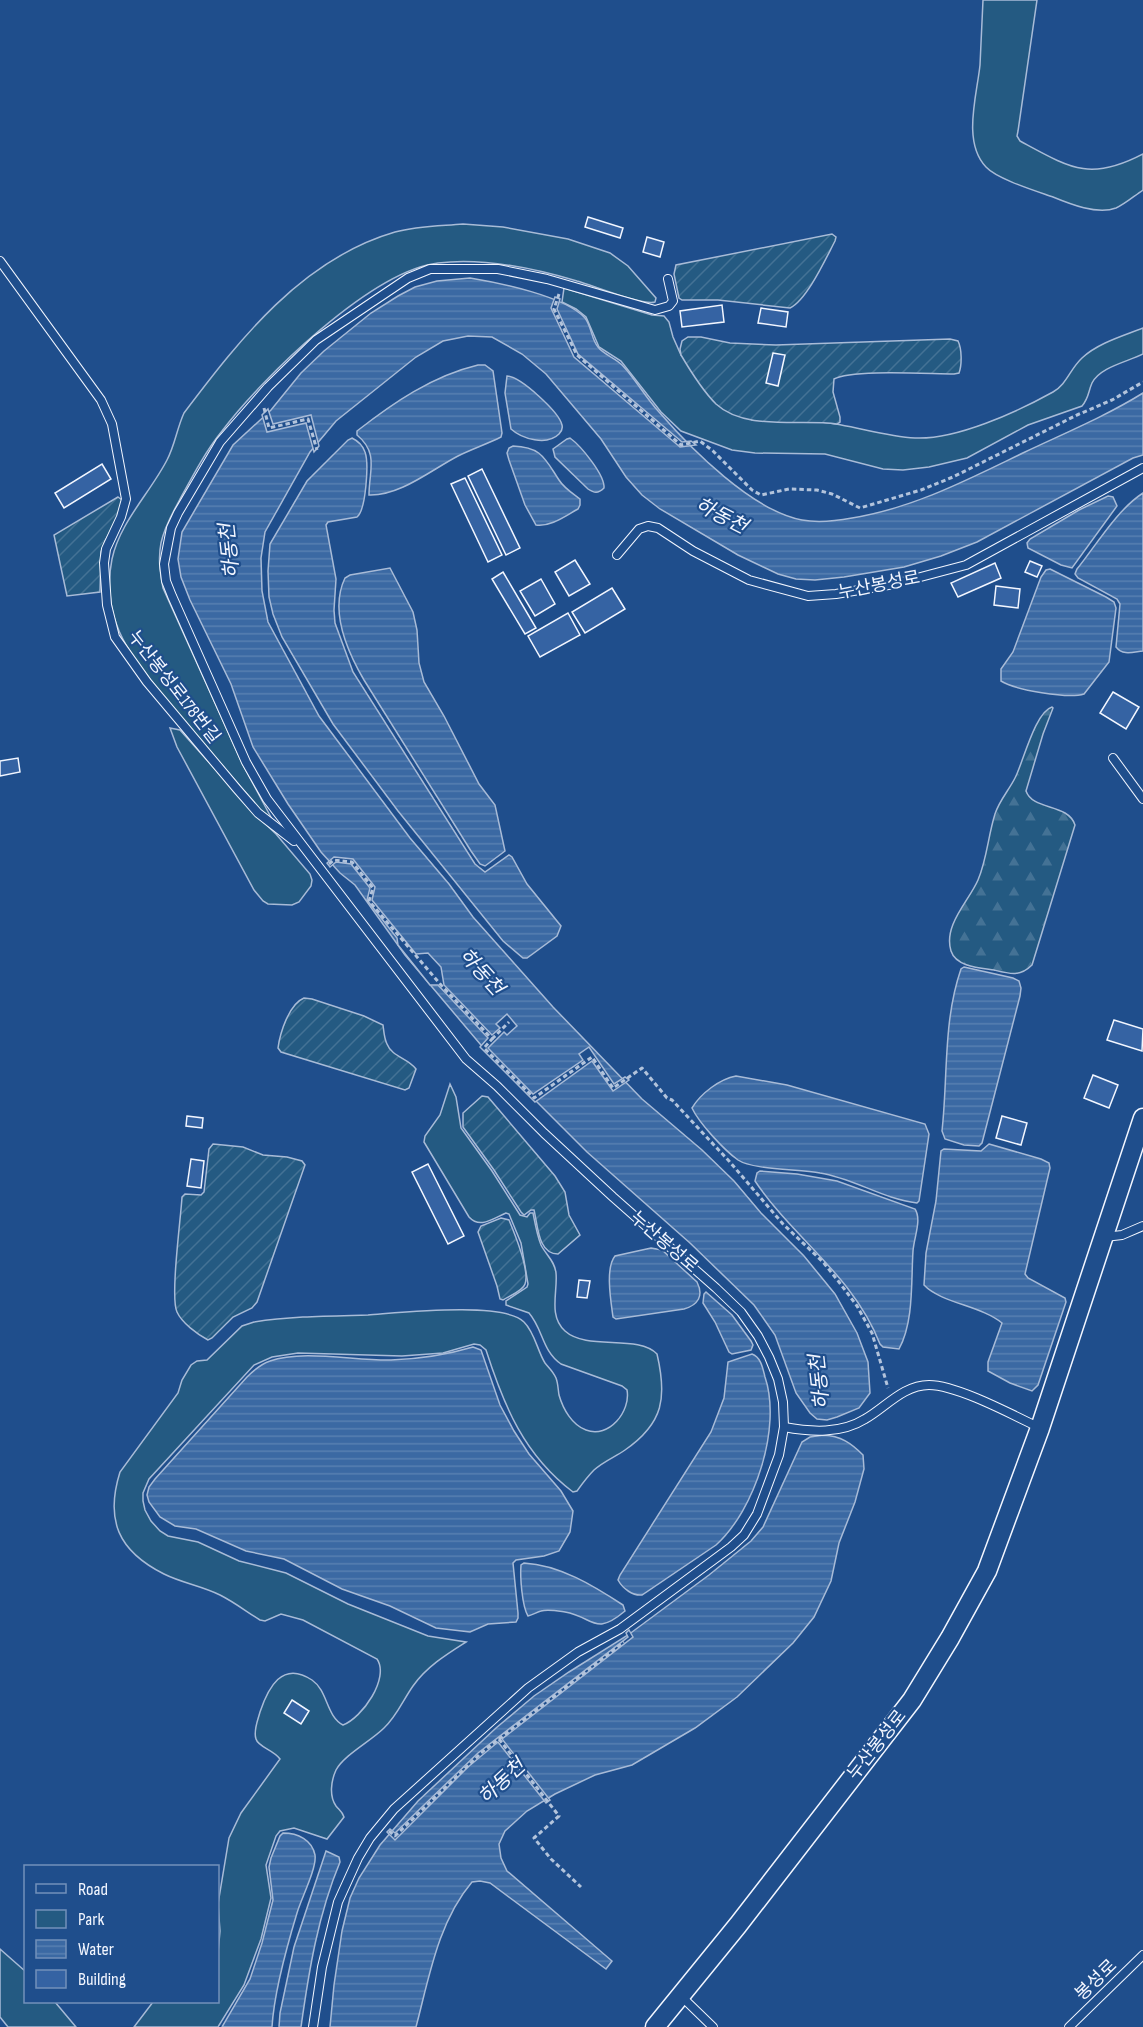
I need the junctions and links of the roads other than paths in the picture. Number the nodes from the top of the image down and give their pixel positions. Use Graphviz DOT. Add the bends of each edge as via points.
graph roads {
  1 [pos="0,261"];
  2 [pos="668,279"];
  3 [pos="1143,468"];
  4 [pos="616,555"];
  5 [pos="1113,758"];
  6 [pos="1143,799"];
  7 [pos="302,846"];
  8 [pos="1143,1118"];
  9 [pos="1143,1226"];
  10 [pos="1103,1237"];
  11 [pos="784,1427"];
  12 [pos="1040,1428"];
  13 [pos="1143,1955"];
  14 [pos="681,1996"];
  15 [pos="313,2027"];
  16 [pos="655,2027"];
  17 [pos="713,2027"];
  18 [pos="1069,2027"];
  1 -- 7 [label="lane, 누산봉성로178번길" via="101,400 112,424 126,499 106,549 107,605 115,637 147,682 237,789 265,819"];
  2 -- 7 [label="lane, 누산봉성로" via="673,301 655,310 498,269 430,269 419,273 315,340 220,442 178,513 166,547 166,581 246,762 267,800"];
  3 -- 4 [label="lane, 누산봉성로" via="966,565 836,594 808,596 749,580 648,526 639,530"];
  5 -- 6 [label="lane"];
  7 -- 11 [label="lane, 누산봉성로" via="466,1059 741,1312 770,1357 783,1402"];
  8 -- 10 [label="street, 누산봉성로"];
  9 -- 10 [label="lane" via="1122,1235"];
  10 -- 12 [label="street, 누산봉성로"];
  11 -- 12 [label="lane" via="815,1431 847,1427 917,1386 940,1386"];
  11 -- 15 [label="lane, 누산봉성로" via="768,1487 744,1535 620,1629 578,1652 528,1688 381,1824 358,1858 338,1902"];
  12 -- 14 [label="street, 누산봉성로" via="987,1571 912,1700"];
  13 -- 18 [label="lane, 봉성로"];
  14 -- 16 [label="street, 누산봉성로"];
  14 -- 17 [label="lane"];
}
